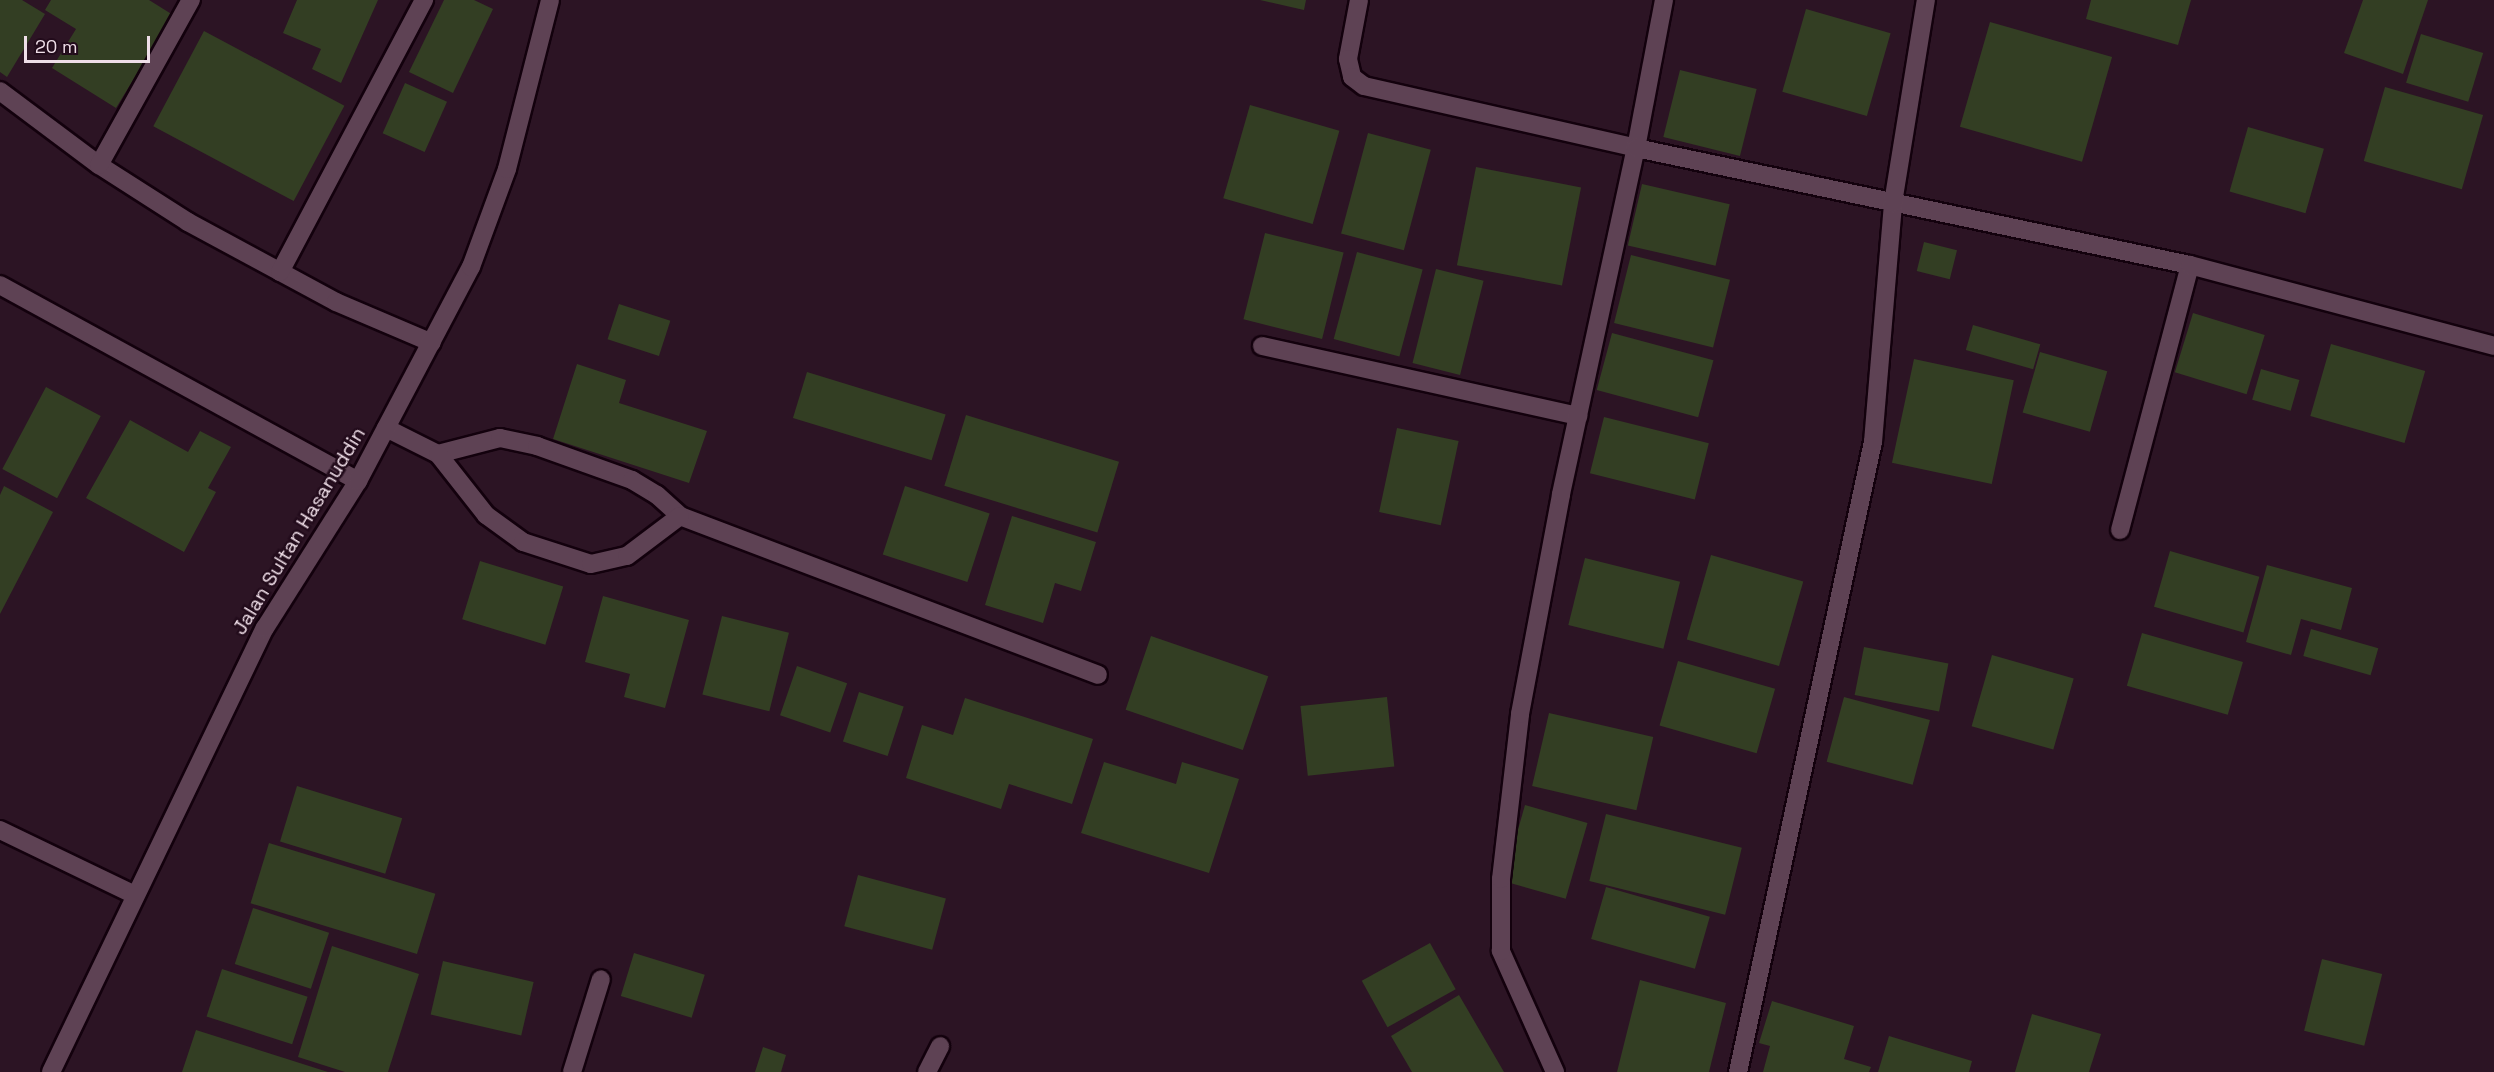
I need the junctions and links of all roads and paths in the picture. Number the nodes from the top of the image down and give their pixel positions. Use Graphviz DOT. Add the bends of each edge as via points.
graph roads {
  1 [pos="191,0"];
  2 [pos="424,0"];
  3 [pos="550,0"];
  4 [pos="1359,0"];
  5 [pos="1664,0"];
  6 [pos="1926,0"];
  7 [pos="0,91"];
  8 [pos="1636,148"];
  9 [pos="99,165"];
  10 [pos="1893,204"];
  11 [pos="2190,265"];
  12 [pos="280,272"];
  13 [pos="0,285"];
  14 [pos="432,343"];
  15 [pos="1262,346"];
  16 [pos="2494,346"];
  17 [pos="1578,416"];
  18 [pos="386,428"];
  19 [pos="438,454"];
  20 [pos="358,482"];
  21 [pos="680,516"];
  22 [pos="2120,530"];
  23 [pos="1098,675"];
  24 [pos="0,830"];
  25 [pos="135,895"];
  26 [pos="601,979"];
  27 [pos="940,1047"];
  28 [pos="51,1072"];
  29 [pos="572,1072"];
  30 [pos="927,1072"];
  31 [pos="1555,1072"];
  32 [pos="1738,1072"];
  1 -- 9 [label="street"];
  2 -- 12 [label="street"];
  3 -- 14 [label="street, Jalan Sultan Hasanuddin" via="507,169 471,267"];
  4 -- 8 [label="street" via="1348,59 1352,77 1364,86"];
  5 -- 8 [label="street"];
  6 -- 10 [label="street"];
  7 -- 9 [label="street"];
  8 -- 10 [label="street"];
  8 -- 17 [label="street"];
  9 -- 12 [label="street" via="188,222"];
  10 -- 11 [label="street"];
  10 -- 32 [label="street" via="1873,442"];
  11 -- 16 [label="street"];
  11 -- 22 [label="street"];
  12 -- 14 [label="street" via="336,302"];
  13 -- 20 [label="street"];
  14 -- 18 [label="street, Jalan Sultan Hasanuddin"];
  15 -- 17 [label="street"];
  17 -- 31 [label="street" via="1520,714 1501,879 1501,951"];
  18 -- 19 [label="street"];
  18 -- 20 [label="street, Jalan Sultan Hasanuddin"];
  19 -- 21 [label="street" via="500,438 537,446 632,480"];
  19 -- 21 [label="street" via="486,515 523,542 591,564 627,556"];
  20 -- 25 [label="street, Jalan Sultan Hasanuddin" via="265,628"];
  21 -- 23 [label="street"];
  24 -- 25 [label="street"];
  25 -- 28 [label="street, Jalan Sultan Hasanuddin"];
  26 -- 29 [label="street"];
  27 -- 30 [label="street"];
}
